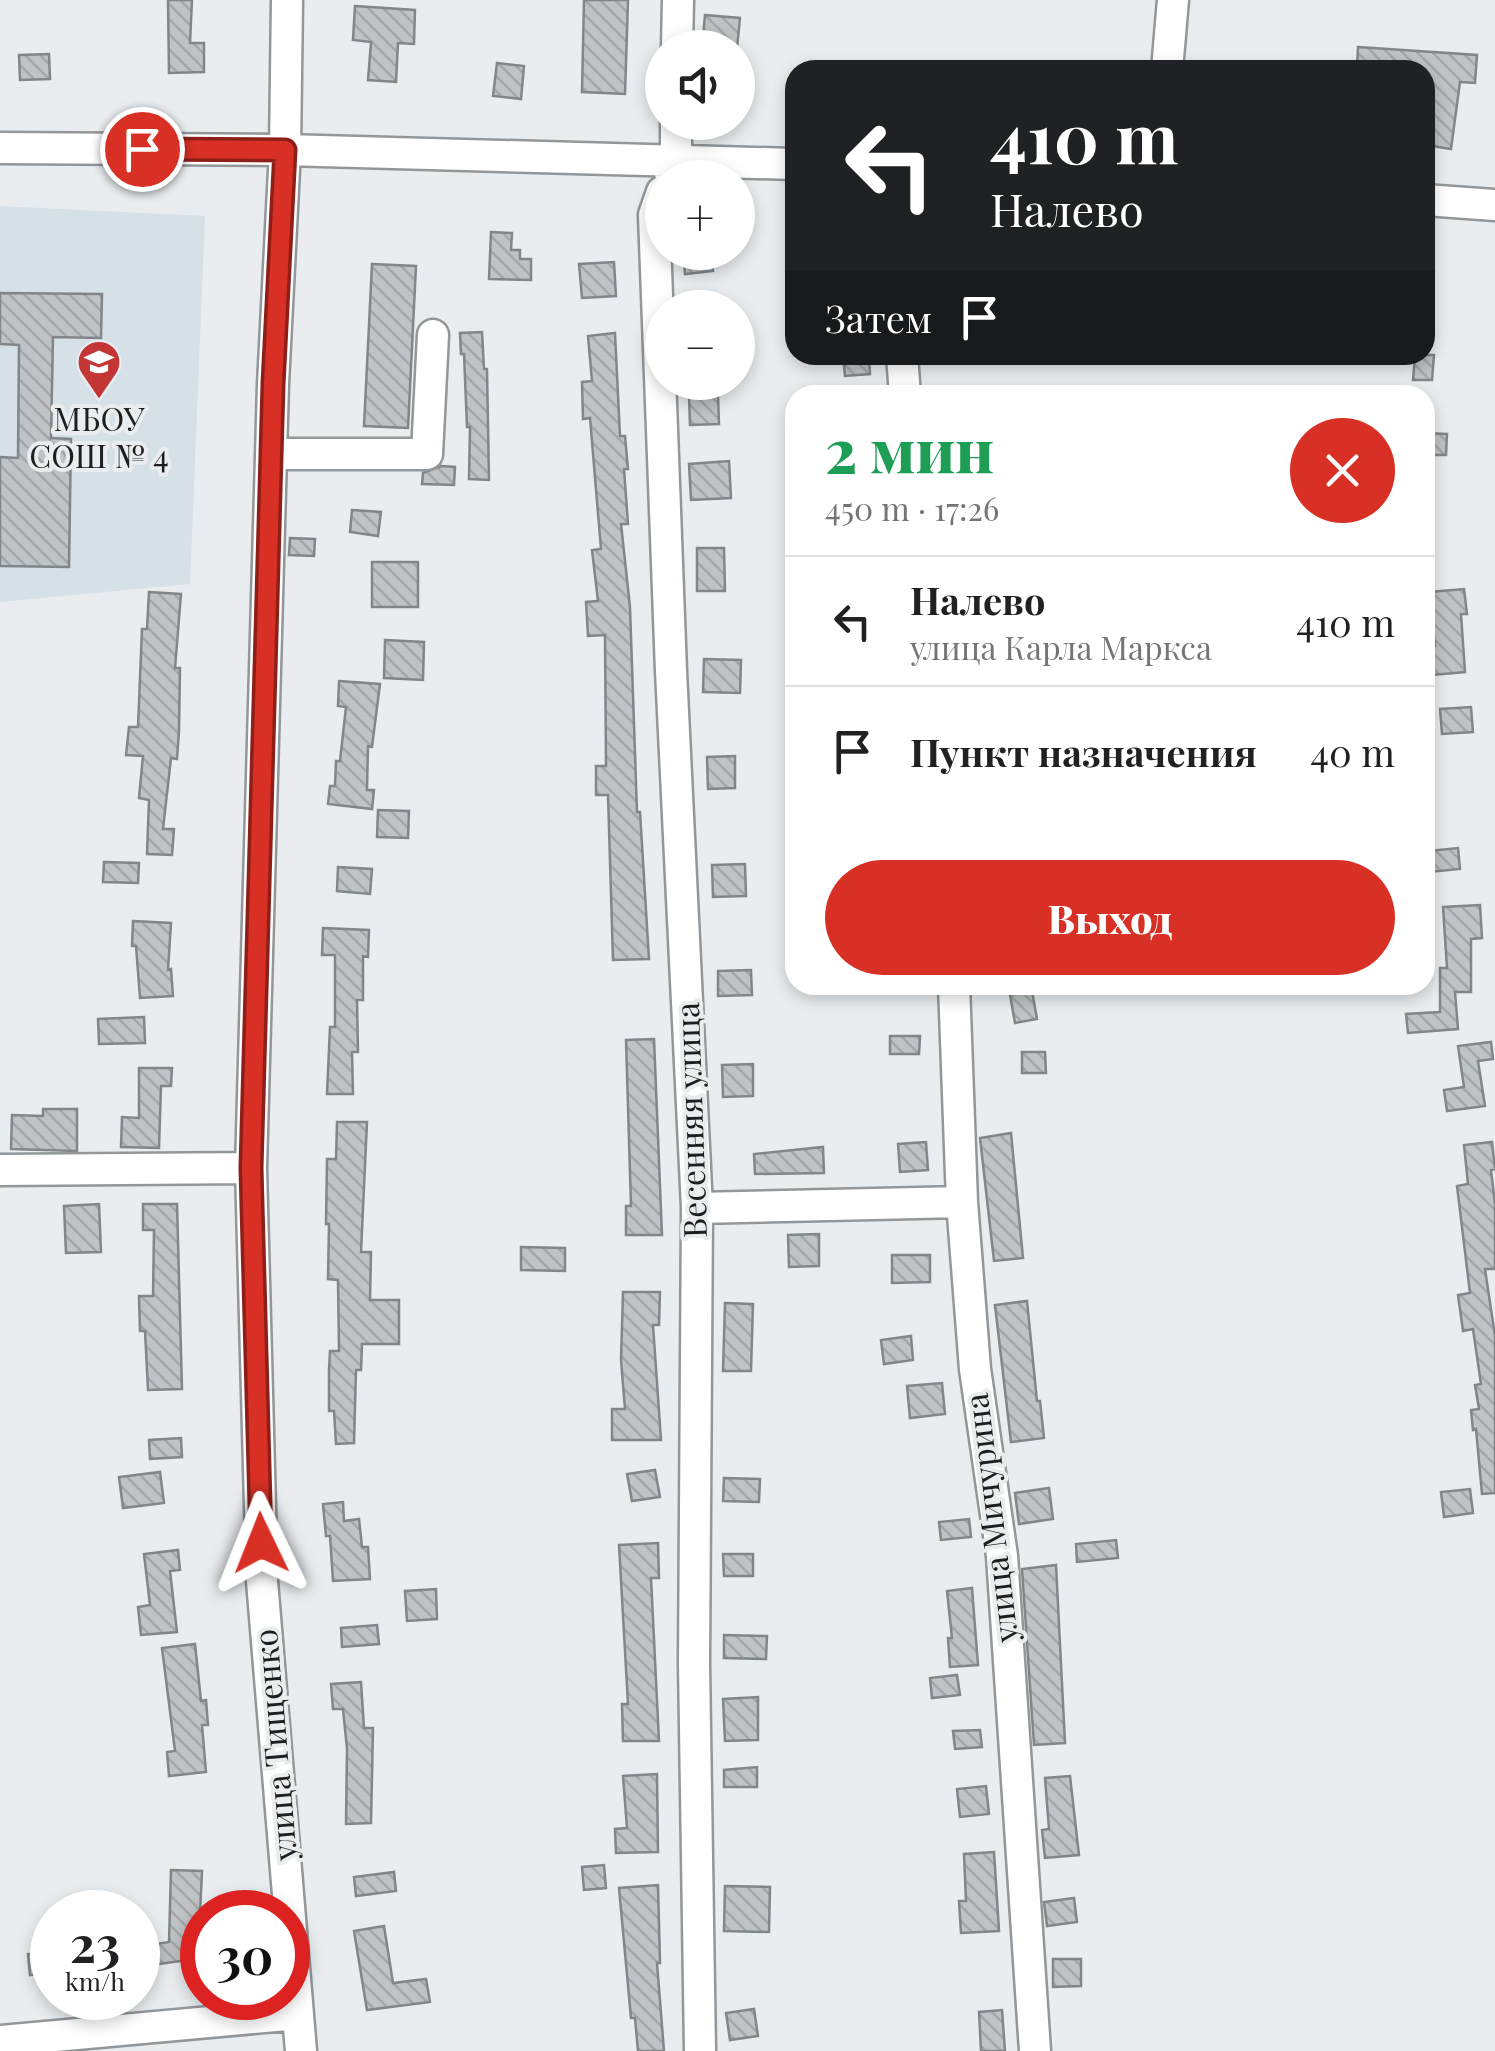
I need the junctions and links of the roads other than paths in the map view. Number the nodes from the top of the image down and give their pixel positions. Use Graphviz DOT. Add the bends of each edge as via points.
graph roads {
  1 [pos="286,0"];
  2 [pos="678,0"];
  3 [pos="1174,0"];
  4 [pos="678,30"];
  5 [pos="1169,60"];
  6 [pos="0,148"];
  7 [pos="285,150"];
  8 [pos="785,164"];
  9 [pos="755,165"];
  10 [pos="645,167"];
  11 [pos="1435,201"];
  12 [pos="1495,205"];
  13 [pos="656,270"];
  14 [pos="432,335"];
  15 [pos="271,454"];
  16 [pos="954,995"];
  17 [pos="251,1168"];
  18 [pos="0,1170"];
  19 [pos="962,1202"];
  20 [pos="697,1208"];
  21 [pos="288,1890"];
  22 [pos="232,2020"];
  23 [pos="298,2020"];
  24 [pos="0,2041"];
  25 [pos="301,2051"];
  26 [pos="700,2051"];
  27 [pos="1035,2051"];
  1 -- 7 [label="street, улица Тищенко"];
  2 -- 4 [label="street"];
  3 -- 5 [label="street"];
  6 -- 7 [label="street"];
  7 -- 10 [label="street"];
  7 -- 15 [label="street, улица Тищенко"];
  8 -- 9 [label="street"];
  11 -- 12 [label="street"];
  13 -- 20 [label="street, Весенняя улица"];
  14 -- 15 [label="street" via="427,454"];
  15 -- 17 [label="street, улица Тищенко"];
  16 -- 19 [label="street, улица Мичурина"];
  17 -- 18 [label="street"];
  17 -- 21 [label="street, улица Тищенко" via="262,1581"];
  19 -- 20 [label="street"];
  19 -- 27 [label="street, улица Мичурина" via="975,1368 1002,1556"];
  20 -- 26 [label="street, Весенняя улица"];
  22 -- 24 [label="street"];
  23 -- 25 [label="street, улица Тищенко"];
}
